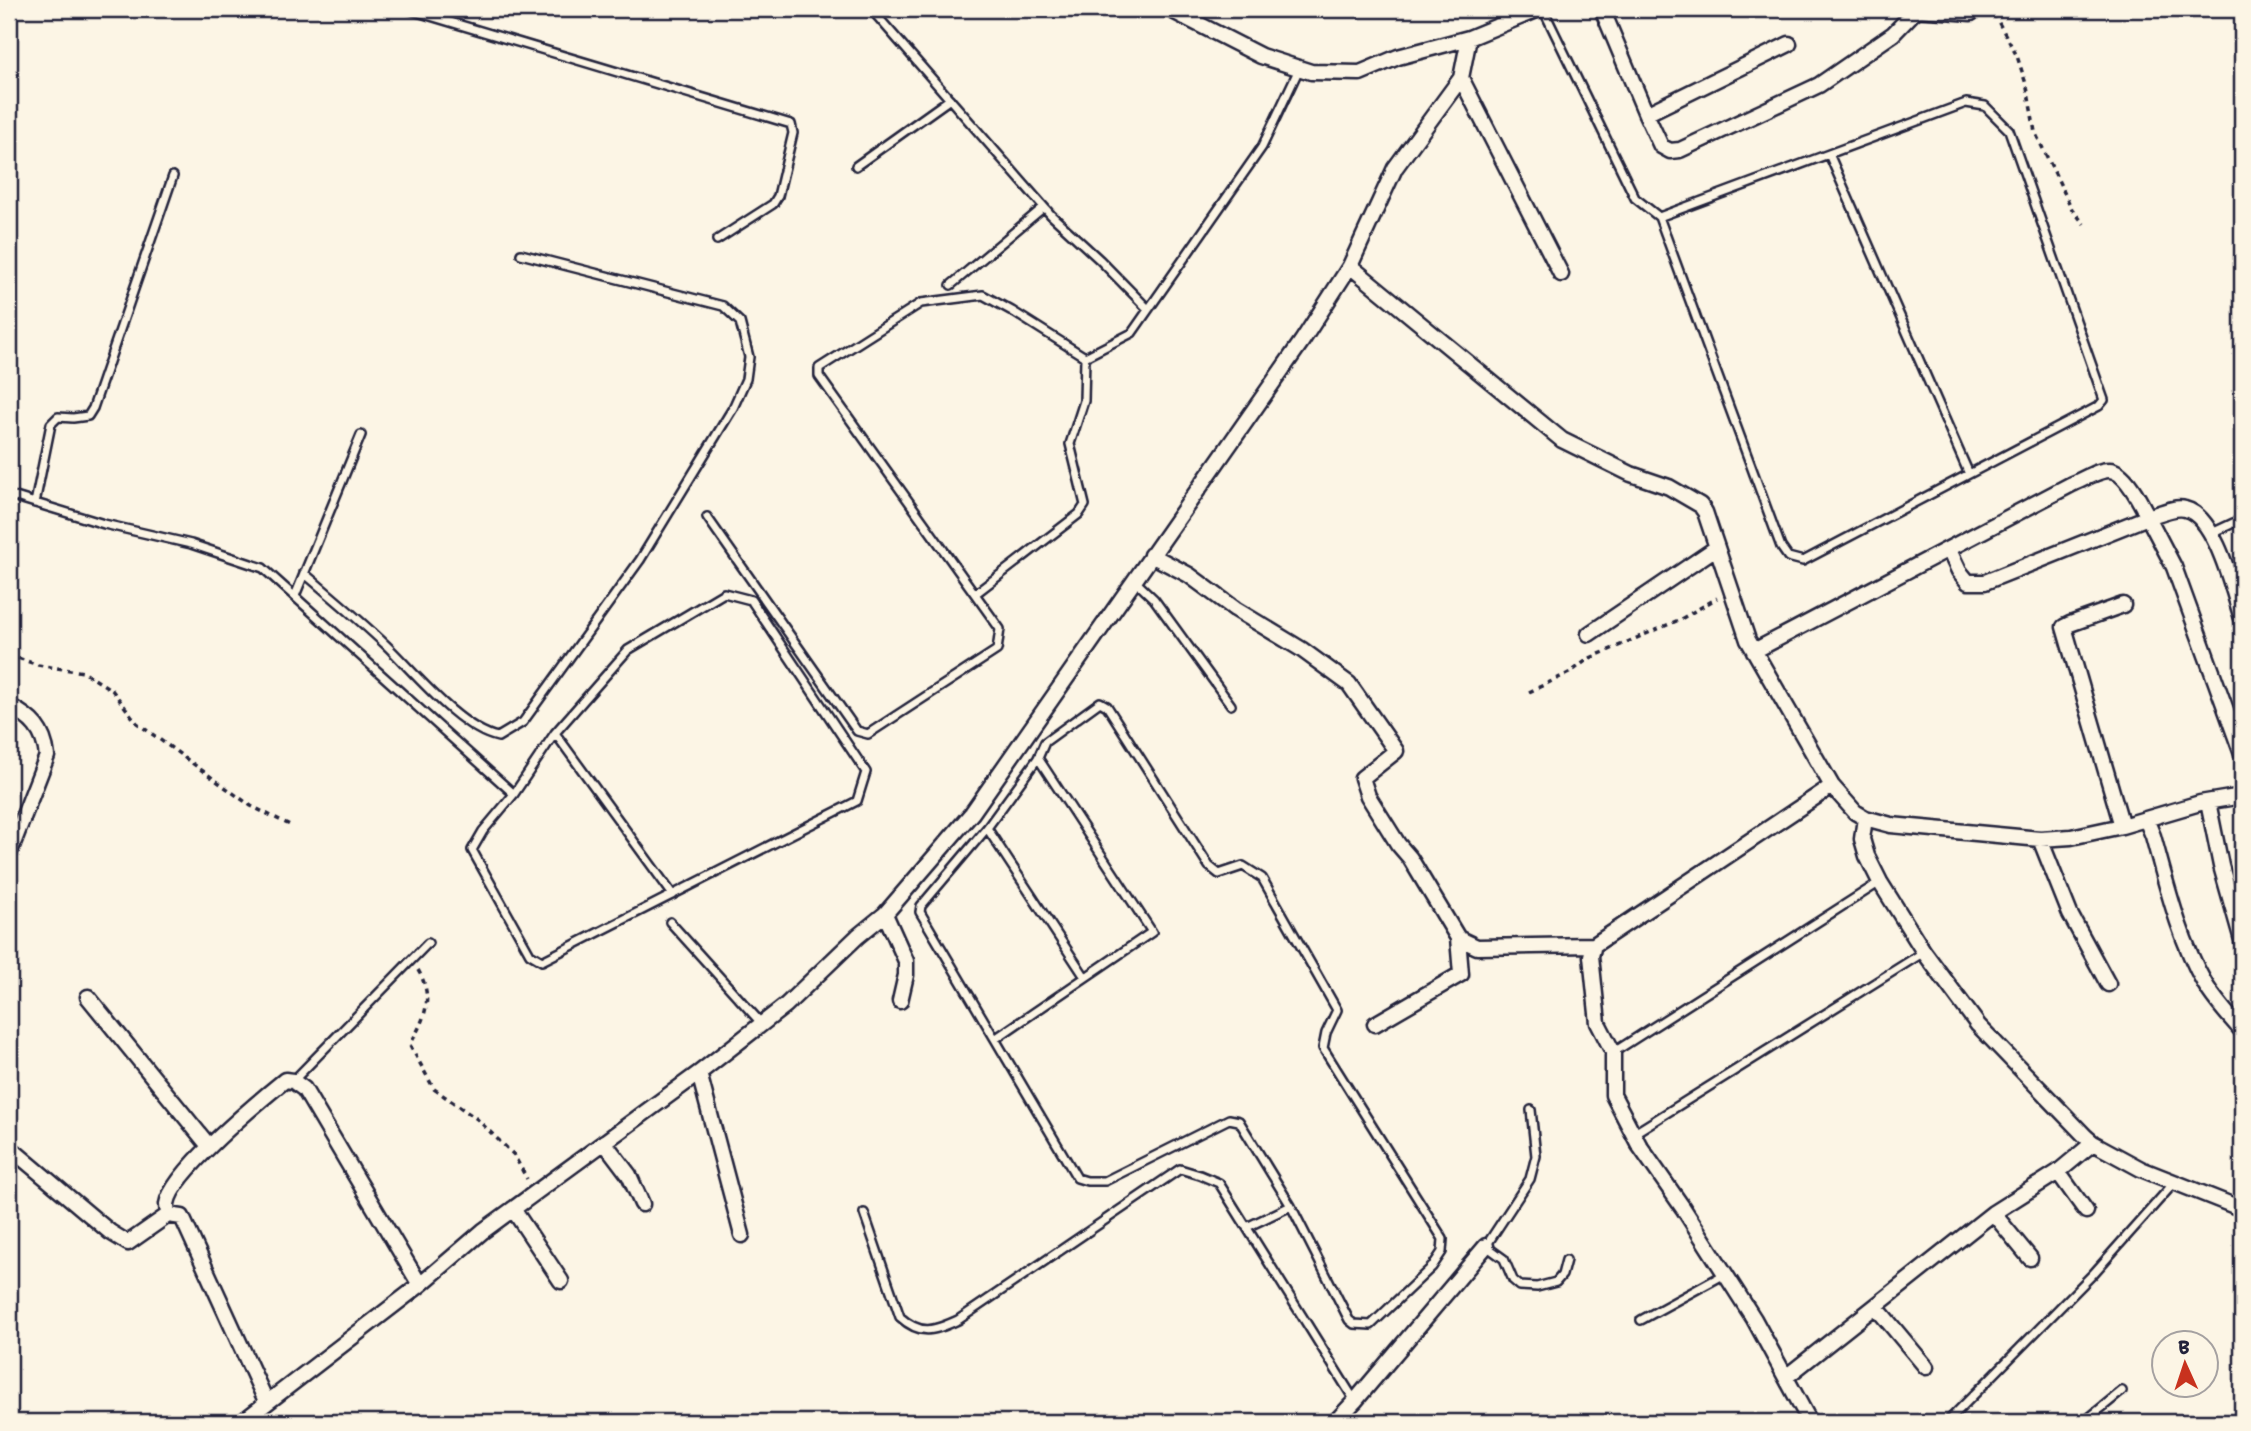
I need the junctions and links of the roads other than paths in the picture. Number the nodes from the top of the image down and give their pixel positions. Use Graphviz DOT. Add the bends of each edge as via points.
graph roads {
  1 [pos="407,9"];
  2 [pos="871,9"];
  3 [pos="1169,9"];
  4 [pos="1541,9"];
  5 [pos="1602,9"];
  6 [pos="1917,9"];
  7 [pos="1971,13"];
  8 [pos="1469,38"];
  9 [pos="1789,44"];
  10 [pos="1299,69"];
  11 [pos="1461,78"];
  12 [pos="950,99"];
  13 [pos="1646,114"];
  14 [pos="1829,154"];
  15 [pos="856,166"];
  16 [pos="173,176"];
  17 [pos="1044,207"];
  18 [pos="1660,217"];
  19 [pos="717,240"];
  20 [pos="521,254"];
  21 [pos="1350,266"];
  22 [pos="1561,274"];
  23 [pos="951,285"];
  24 [pos="1148,309"];
  25 [pos="1085,357"];
  26 [pos="361,435"];
  27 [pos="1969,474"];
  28 [pos="9,495"];
  29 [pos="35,503"];
  30 [pos="707,517"];
  31 [pos="2148,517"];
  32 [pos="2242,519"];
  33 [pos="2212,533"];
  34 [pos="1716,548"];
  35 [pos="1949,550"];
  36 [pos="1151,555"];
  37 [pos="304,573"];
  38 [pos="1133,580"];
  39 [pos="975,594"];
  40 [pos="295,596"];
  41 [pos="2123,605"];
  42 [pos="2242,618"];
  43 [pos="1589,634"];
  44 [pos="1754,651"];
  45 [pos="1231,705"];
  46 [pos="9,706"];
  47 [pos="555,733"];
  48 [pos="2242,754"];
  49 [pos="1038,758"];
  50 [pos="1832,786"];
  51 [pos="514,794"];
  52 [pos="2242,796"];
  53 [pos="2208,802"];
  54 [pos="1865,818"];
  55 [pos="2146,819"];
  56 [pos="2122,826"];
  57 [pos="987,828"];
  58 [pos="2040,839"];
  59 [pos="9,854"];
  60 [pos="1880,882"];
  61 [pos="673,895"];
  62 [pos="885,914"];
  63 [pos="670,922"];
  64 [pos="1458,938"];
  65 [pos="2242,940"];
  66 [pos="428,943"];
  67 [pos="1594,945"];
  68 [pos="1924,952"];
  69 [pos="1085,977"];
  70 [pos="2108,984"];
  71 [pos="88,997"];
  72 [pos="900,1001"];
  73 [pos="762,1024"];
  74 [pos="1375,1024"];
  75 [pos="2242,1031"];
  76 [pos="995,1039"];
  77 [pos="1613,1052"];
  78 [pos="699,1073"];
  79 [pos="293,1082"];
  80 [pos="1531,1110"];
  81 [pos="1633,1134"];
  82 [pos="604,1142"];
  83 [pos="2093,1143"];
  84 [pos="209,1146"];
  85 [pos="9,1147"];
  86 [pos="2058,1172"];
  87 [pos="2175,1182"];
  88 [pos="642,1204"];
  89 [pos="1291,1206"];
  90 [pos="513,1209"];
  91 [pos="2242,1209"];
  92 [pos="2086,1212"];
  93 [pos="864,1213"];
  94 [pos="1993,1213"];
  95 [pos="168,1215"];
  96 [pos="1247,1227"];
  97 [pos="742,1235"];
  98 [pos="1486,1246"];
  99 [pos="2030,1258"];
  100 [pos="1566,1260"];
  101 [pos="1725,1274"];
  102 [pos="561,1281"];
  103 [pos="420,1285"];
  104 [pos="1876,1307"];
  105 [pos="1641,1320"];
  106 [pos="1926,1367"];
  107 [pos="1786,1377"];
  108 [pos="2122,1391"];
  109 [pos="267,1401"];
  110 [pos="1356,1401"];
  111 [pos="247,1420"];
  112 [pos="1335,1422"];
  113 [pos="1810,1422"];
  114 [pos="1947,1422"];
  115 [pos="2084,1422"];
  1 -- 19 [label="lane" via="791,124 793,133 773,204"];
  2 -- 12 [label="lane"];
  3 -- 10 [label="street" via="1261,56"];
  4 -- 8 [label="street"];
  4 -- 18 [label="lane" via="1635,198"];
  5 -- 13 [label="street"];
  6 -- 7 [label="street"];
  6 -- 13 [label="street" via="1893,34 1819,85 1680,150 1661,146"];
  8 -- 10 [label="street" via="1398,57 1360,73"];
  8 -- 11 [label="street"];
  9 -- 13 [label="street"];
  10 -- 24 [label="lane" via="1262,147"];
  11 -- 21 [label="street" via="1395,169"];
  11 -- 22 [label="street"];
  12 -- 15 [label="lane"];
  12 -- 17 [label="lane"];
  14 -- 18 [label="lane"];
  14 -- 27 [label="lane"];
  14 -- 27 [label="lane" via="1966,103 1985,106 2009,130 2104,400"];
  16 -- 29 [label="lane" via="93,408 88,416 58,417 51,424"];
  17 -- 23 [label="lane"];
  17 -- 24 [label="lane"];
  18 -- 27 [label="lane" via="1788,557 1803,561"];
  20 -- 37 [label="lane" via="723,306 740,321 749,357 746,379 640,560 523,722 498,737 484,734 457,715"];
  21 -- 34 [label="street" via="1562,440 1700,505"];
  21 -- 36 [label="street"];
  24 -- 25 [label="lane" via="1132,333"];
  25 -- 39 [label="lane" via="1084,401 1070,444 1085,505"];
  25 -- 39 [label="lane" via="983,295 921,303 819,368 819,376"];
  26 -- 37 [label="lane"];
  28 -- 29 [label="lane"];
  29 -- 40 [label="lane" via="263,568"];
  30 -- 39 [label="lane" via="858,732 868,734 997,650 1000,629"];
  31 -- 33 [label="street" via="2183,508 2195,513"];
  31 -- 35 [label="street" via="1985,582 1968,582"];
  31 -- 35 [label="street" via="2125,477 2110,470 2072,484"];
  31 -- 48 [label="street" via="2174,568"];
  32 -- 33 [label="lane"];
  33 -- 42 [label="street"];
  34 -- 43 [label="street"];
  34 -- 44 [label="street"];
  35 -- 44 [label="street"];
  36 -- 38 [label="street"];
  36 -- 64 [label="street" via="1189,575 1349,684 1396,751 1362,778 1368,796"];
  37 -- 40 [label="lane"];
  38 -- 45 [label="lane" via="1154,599"];
  38 -- 62 [label="street" via="972,813"];
  40 -- 51 [label="lane"];
  41 -- 56 [label="street" via="2064,628"];
  44 -- 50 [label="street"];
  46 -- 59 [label="street" via="27,716 45,740 47,756"];
  47 -- 51 [label="lane"];
  47 -- 61 [label="lane"];
  47 -- 61 [label="lane" via="628,650 724,593 751,600 866,772 857,801"];
  49 -- 57 [label="lane"];
  49 -- 69 [label="lane" via="1152,932"];
  49 -- 89 [label="lane" via="1045,742 1100,702 1107,706 1209,866 1219,874 1242,866 1262,878 1337,1010 1323,1048 1443,1238 1442,1252 1371,1325 1353,1324"];
  50 -- 54 [label="street"];
  50 -- 67 [label="street"];
  51 -- 61 [label="lane" via="472,850 530,954 542,961"];
  52 -- 53 [label="street"];
  53 -- 55 [label="street"];
  53 -- 65 [label="street"];
  54 -- 58 [label="street" via="1891,825"];
  54 -- 60 [label="street" via="1862,839"];
  55 -- 56 [label="street"];
  55 -- 75 [label="street" via="2185,944 2218,1003"];
  56 -- 58 [label="street"];
  57 -- 69 [label="lane"];
  57 -- 76 [label="lane" via="920,912"];
  58 -- 70 [label="street" via="2070,914"];
  60 -- 68 [label="street"];
  60 -- 77 [label="lane"];
  62 -- 72 [label="street" via="906,961"];
  62 -- 73 [label="street"];
  63 -- 73 [label="lane"];
  64 -- 67 [label="street" via="1477,947"];
  64 -- 74 [label="street" via="1461,974"];
  66 -- 79 [label="lane"];
  67 -- 77 [label="street" via="1591,956 1598,1023"];
  68 -- 81 [label="lane"];
  68 -- 83 [label="street" via="1978,1024"];
  69 -- 76 [label="lane"];
  71 -- 84 [label="street"];
  73 -- 78 [label="street"];
  76 -- 89 [label="lane" via="1077,1178 1105,1181 1229,1119 1239,1121"];
  77 -- 81 [label="street" via="1613,1095"];
  78 -- 82 [label="street"];
  78 -- 97 [label="street"];
  79 -- 84 [label="street" via="285,1080"];
  79 -- 103 [label="street" via="304,1089"];
  80 -- 98 [label="lane" via="1536,1156 1530,1179"];
  81 -- 101 [label="street"];
  82 -- 88 [label="street" via="629,1175"];
  82 -- 90 [label="street"];
  83 -- 86 [label="street"];
  83 -- 87 [label="street"];
  84 -- 95 [label="street" via="167,1202"];
  85 -- 95 [label="street" via="128,1243"];
  86 -- 92 [label="street"];
  86 -- 94 [label="street"];
  87 -- 91 [label="street"];
  87 -- 114 [label="lane" via="2094,1274"];
  89 -- 96 [label="lane"];
  90 -- 102 [label="street"];
  90 -- 103 [label="street"];
  93 -- 96 [label="lane" via="900,1317 912,1328 927,1331 958,1320 1180,1170 1219,1183"];
  94 -- 99 [label="street"];
  94 -- 104 [label="street"];
  95 -- 109 [label="street" via="182,1217"];
  96 -- 110 [label="lane"];
  98 -- 100 [label="lane" via="1504,1259 1520,1286 1556,1282"];
  98 -- 110 [label="street"];
  101 -- 105 [label="lane"];
  101 -- 107 [label="street"];
  103 -- 109 [label="street"];
  104 -- 106 [label="street"];
  104 -- 107 [label="street"];
  107 -- 113 [label="street"];
  108 -- 115 [label="lane"];
  109 -- 111 [label="street"];
  110 -- 112 [label="street"];
}
